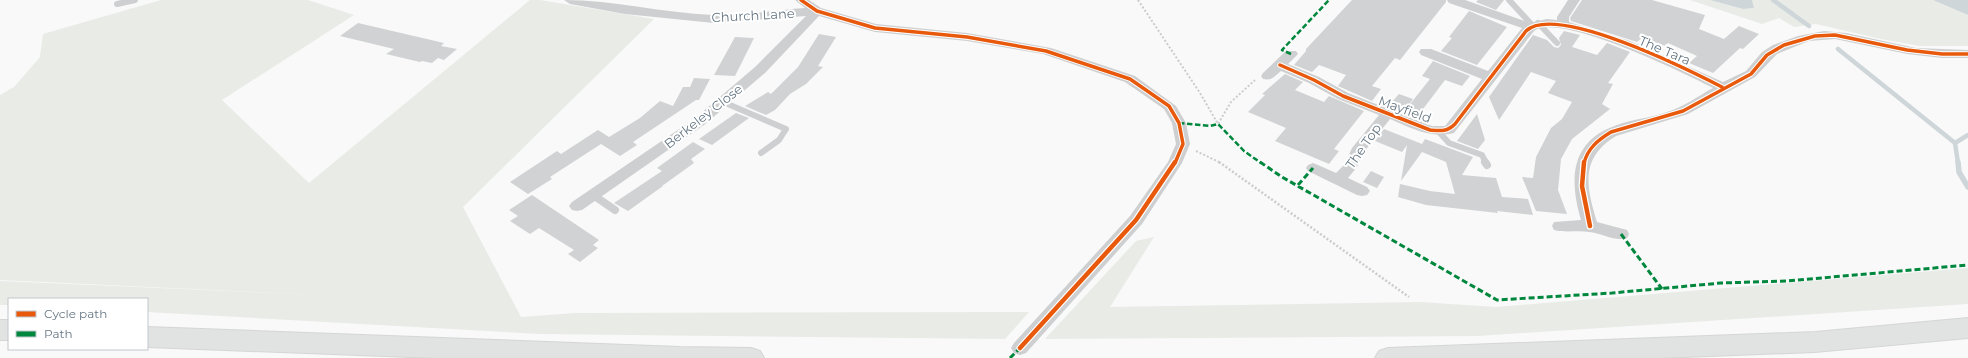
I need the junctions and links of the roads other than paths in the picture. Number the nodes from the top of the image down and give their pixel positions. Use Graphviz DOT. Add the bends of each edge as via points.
graph roads {
  1 [pos="135,0"];
  2 [pos="570,0"];
  3 [pos="801,0"];
  4 [pos="1454,0"];
  5 [pos="1509,0"];
  6 [pos="1574,0"];
  7 [pos="117,4"];
  8 [pos="817,11"];
  9 [pos="1563,24"];
  10 [pos="1534,25"];
  11 [pos="1556,43"];
  12 [pos="1426,52"];
  13 [pos="1291,54"];
  14 [pos="1968,54"];
  15 [pos="1280,65"];
  16 [pos="1268,76"];
  17 [pos="1490,77"];
  18 [pos="1722,88"];
  19 [pos="723,102"];
  20 [pos="1387,114"];
  21 [pos="1438,131"];
  22 [pos="761,153"];
  23 [pos="1487,165"];
  24 [pos="1313,168"];
  25 [pos="1339,179"];
  26 [pos="1362,191"];
  27 [pos="593,195"];
  28 [pos="577,206"];
  29 [pos="615,210"];
  30 [pos="1560,226"];
  31 [pos="1590,226"];
  32 [pos="1620,234"];
  33 [pos="1968,328"];
  34 [pos="148,337"];
  35 [pos="1020,348"];
  36 [pos="751,358"];
  37 [pos="1388,358"];
  1 -- 7 [label="lane"];
  2 -- 8 [label="street, Church Lane" via="625,10 714,19"];
  3 -- 8 [label="street"];
  4 -- 10 [label="street, The Tara"];
  5 -- 10 [label="lane"];
  6 -- 9 [label="street" via="1563,17"];
  8 -- 19 [label="street, Berkeley Close" via="760,70"];
  8 -- 35 [label="street" via="875,28 967,37 1046,50 1130,79 1169,106 1179,123 1183,144 1175,163 1136,220"];
  9 -- 10 [label="street, The Tara" via="1551,22"];
  9 -- 18 [label="street, The Tara" via="1655,55"];
  10 -- 11 [label="lane"];
  10 -- 17 [label="street, Mayfield"];
  12 -- 17 [label="street"];
  13 -- 15 [label="street"];
  14 -- 18 [label="street" via="1898,49 1829,34 1778,48 1766,55 1754,72"];
  15 -- 16 [label="street"];
  15 -- 20 [label="street, Mayfield"];
  17 -- 21 [label="street, Mayfield" via="1455,124 1449,130"];
  18 -- 31 [label="street" via="1681,112 1617,130 1592,147 1584,162 1582,196"];
  19 -- 22 [label="lane" via="786,129 774,144"];
  19 -- 27 [label="street, Berkeley Close" via="699,122"];
  20 -- 21 [label="street, Mayfield"];
  20 -- 25 [label="street, The Top" via="1357,151 1350,166"];
  21 -- 23 [label="lane" via="1449,142 1482,155"];
  24 -- 25 [label="street, The Top"];
  25 -- 26 [label="street, The Top"];
  27 -- 28 [label="street, Berkeley Close"];
  27 -- 29 [label="lane"];
  30 -- 31 [label="street"];
  31 -- 32 [label="street"];
  33 -- 37 [label="highway" via="1815,342"];
  34 -- 36 [label="highway"];
}
